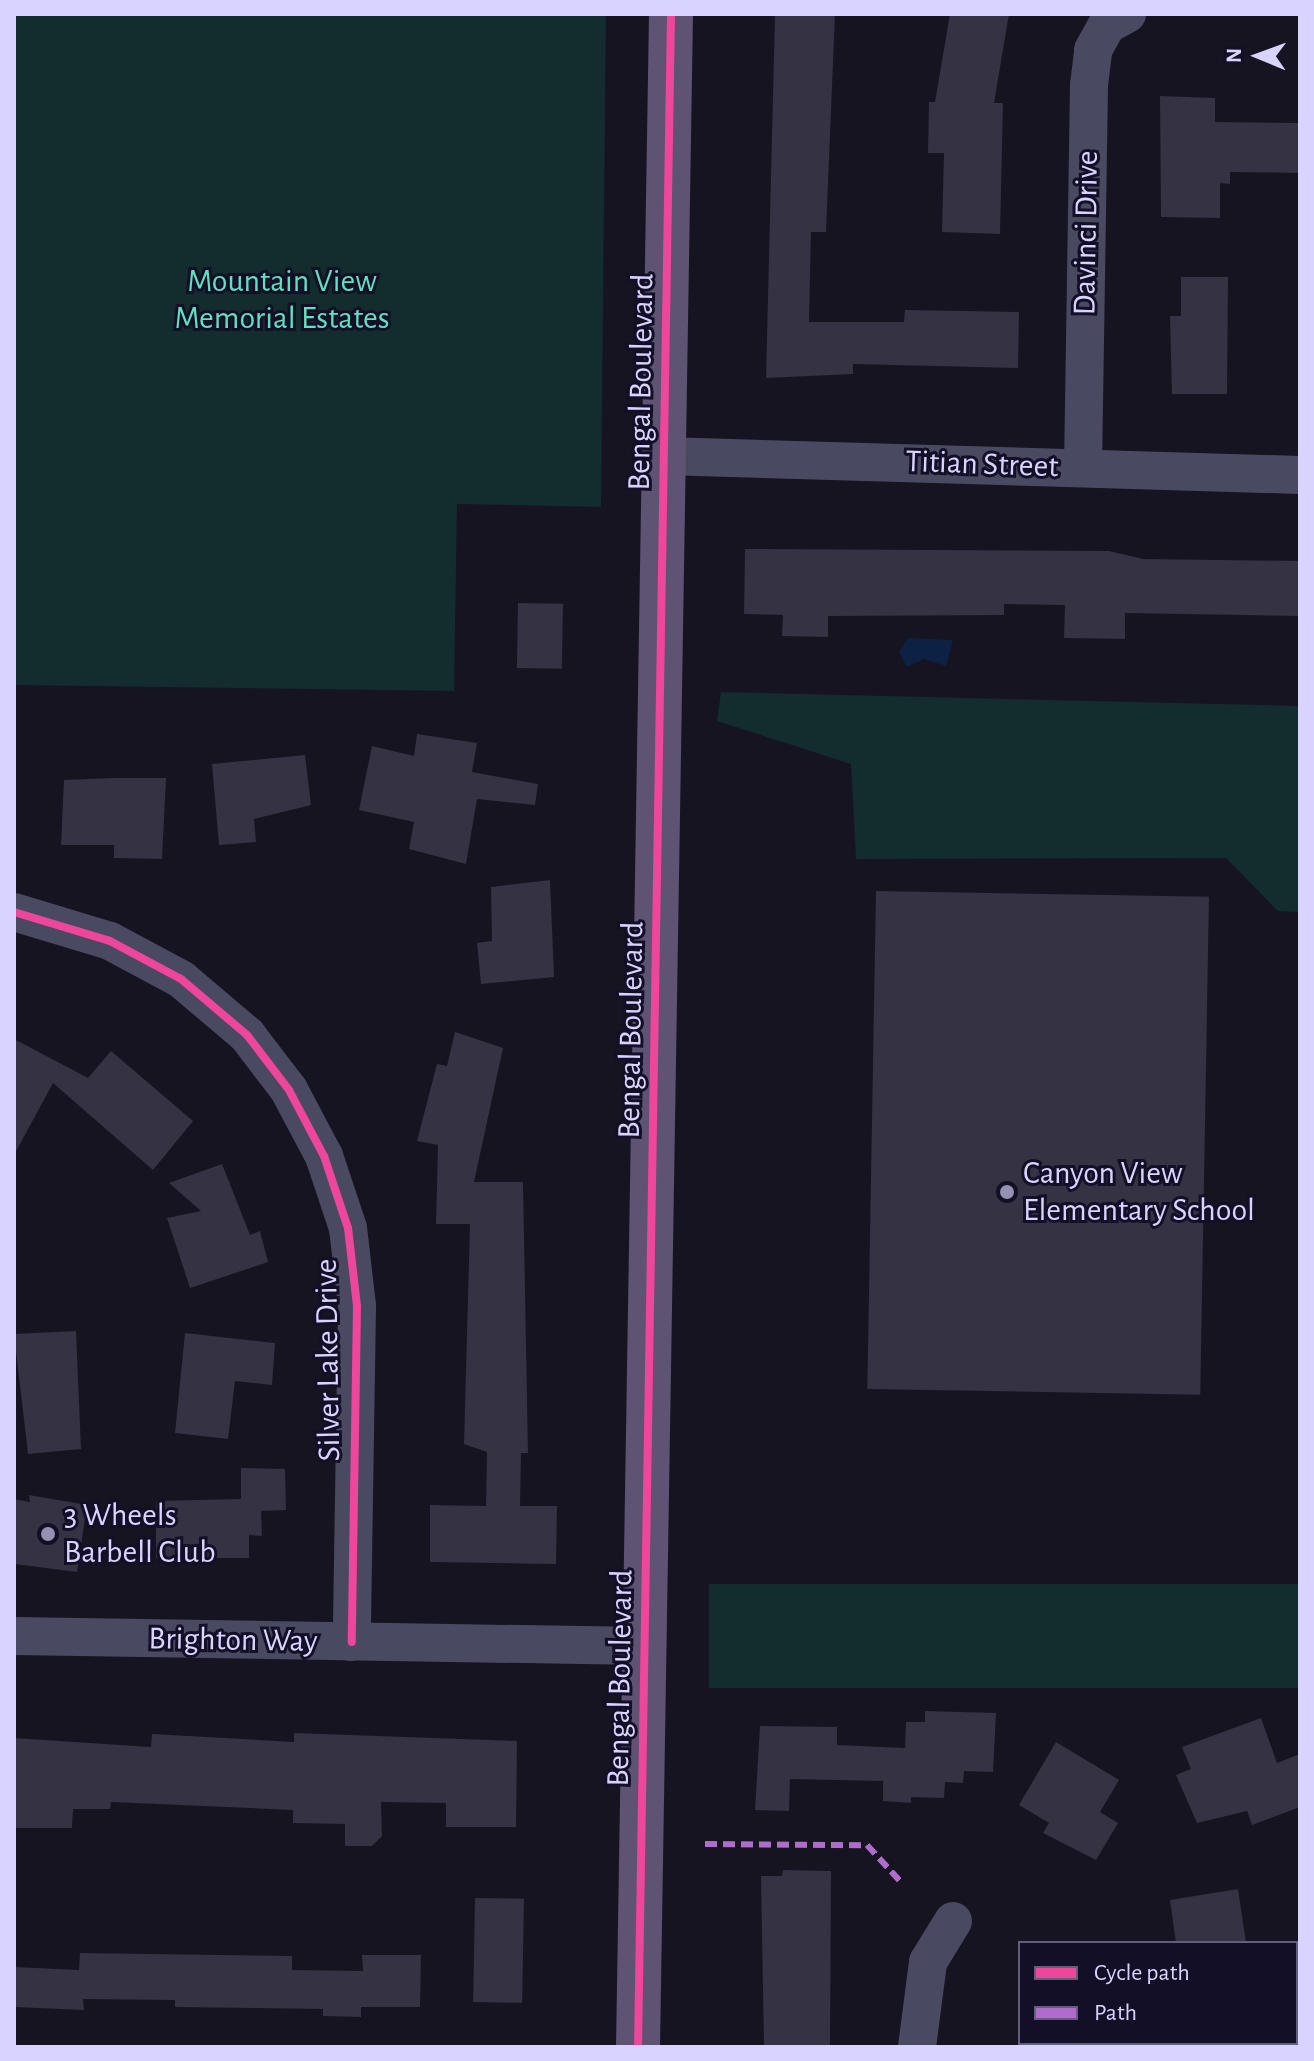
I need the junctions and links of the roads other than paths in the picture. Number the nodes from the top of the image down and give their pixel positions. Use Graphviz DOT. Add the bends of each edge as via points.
graph roads {
  1 [pos="671,14"];
  2 [pos="1127,14"];
  3 [pos="664,456"];
  4 [pos="1083,468"];
  5 [pos="1300,475"];
  6 [pos="14,912"];
  7 [pos="14,1636"];
  8 [pos="352,1642"];
  9 [pos="643,1646"];
  10 [pos="953,1921"];
  11 [pos="638,2047"];
  12 [pos="917,2047"];
  1 -- 3 [label="main road, Bengal Boulevard"];
  2 -- 4 [label="street, Davinci Drive" via="1107,25 1093,50 1089,85"];
  3 -- 4 [label="street, Titian Street"];
  3 -- 9 [label="main road, Bengal Boulevard"];
  4 -- 5 [label="street, Titian Street"];
  6 -- 8 [label="street, Silver Lake Drive" via="110,941 181,979 247,1035 289,1090 324,1156 348,1228 357,1306"];
  7 -- 8 [label="street, Brighton Way"];
  8 -- 9 [label="street, Brighton Way"];
  9 -- 11 [label="main road, Bengal Boulevard"];
  10 -- 12 [label="street" via="928,1962"];
}
